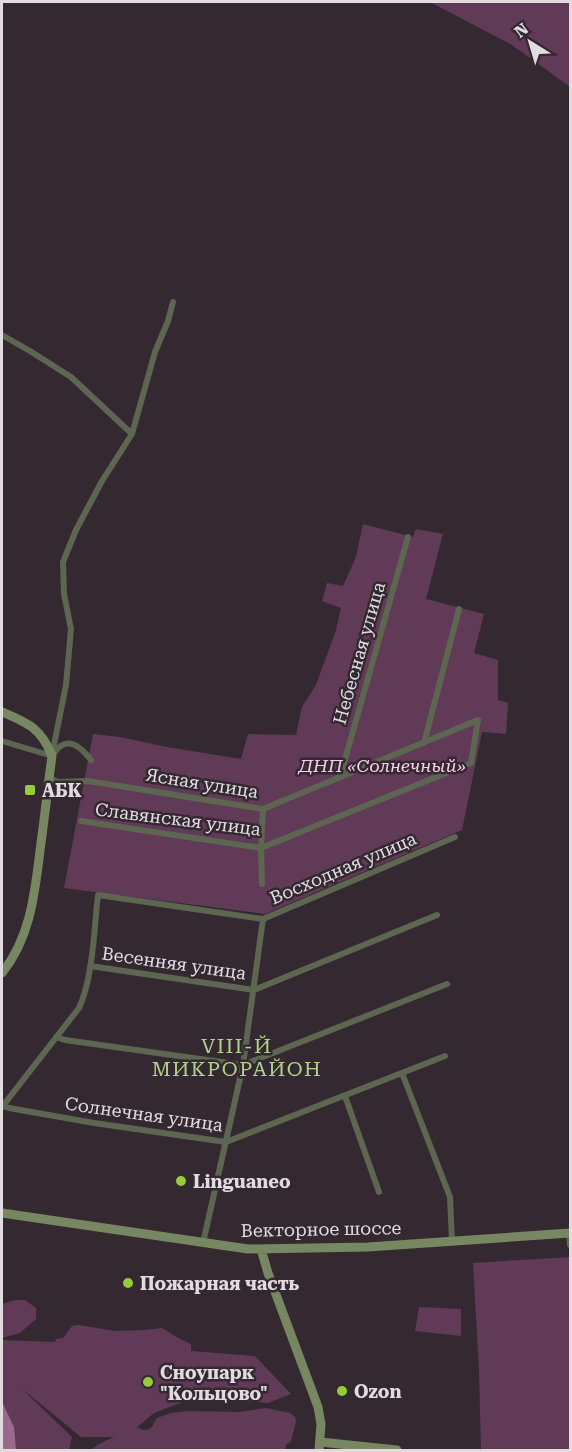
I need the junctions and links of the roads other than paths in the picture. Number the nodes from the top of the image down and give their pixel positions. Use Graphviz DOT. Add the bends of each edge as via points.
graph roads {
  1 [pos="173,302"];
  2 [pos="2,335"];
  3 [pos="132,434"];
  4 [pos="408,537"];
  5 [pos="459,609"];
  6 [pos="2,712"];
  7 [pos="2,741"];
  8 [pos="424,742"];
  9 [pos="52,756"];
  10 [pos="91,760"];
  11 [pos="471,763"];
  12 [pos="340,777"];
  13 [pos="49,778"];
  14 [pos="263,809"];
  15 [pos="81,821"];
  16 [pos="455,837"];
  17 [pos="261,848"];
  18 [pos="261,884"];
  19 [pos="437,915"];
  20 [pos="262,919"];
  21 [pos="90,966"];
  22 [pos="2,973"];
  23 [pos="447,984"];
  24 [pos="254,990"];
  25 [pos="56,1037"];
  26 [pos="445,1056"];
  27 [pos="243,1065"];
  28 [pos="402,1073"];
  29 [pos="345,1096"];
  30 [pos="2,1107"];
  31 [pos="226,1142"];
  32 [pos="379,1192"];
  33 [pos="2,1213"];
  34 [pos="570,1233"];
  35 [pos="452,1241"];
  36 [pos="203,1243"];
  37 [pos="570,1245"];
  38 [pos="261,1249"];
  39 [pos="319,1446"];
  40 [pos="397,1450"];
  1 -- 3 [label="street"];
  2 -- 3 [label="street" via="71,376"];
  3 -- 9 [label="street" via="102,481 63,562 71,629 66,685"];
  4 -- 12 [label="street, Небесная улица"];
  5 -- 8 [label="street"];
  6 -- 9 [label="main road" via="39,733"];
  7 -- 9 [label="street"];
  8 -- 11 [label="street, Ясная улица" via="478,720"];
  8 -- 12 [label="street, Ясная улица"];
  9 -- 10 [label="street" via="63,744 74,744"];
  9 -- 13 [label="main road"];
  11 -- 17 [label="street, Славянская улица"];
  12 -- 14 [label="street, Ясная улица"];
  13 -- 14 [label="street, Ясная улица"];
  13 -- 22 [label="main road" via="28,922"];
  14 -- 17 [label="street"];
  15 -- 17 [label="street, Славянская улица"];
  16 -- 20 [label="street, Восходная улица"];
  17 -- 18 [label="street"];
  19 -- 24 [label="street"];
  20 -- 21 [label="street, Восходная улица" via="98,896"];
  20 -- 24 [label="street"];
  21 -- 24 [label="street, Весенняя улица"];
  21 -- 25 [label="street" via="79,1008"];
  23 -- 27 [label="street"];
  24 -- 27 [label="street"];
  25 -- 27 [label="street"];
  25 -- 30 [label="street"];
  26 -- 28 [label="street, Солнечная улица"];
  27 -- 31 [label="street"];
  28 -- 29 [label="street, Солнечная улица"];
  28 -- 35 [label="street" via="450,1197"];
  29 -- 31 [label="street, Солнечная улица"];
  29 -- 32 [label="street"];
  30 -- 31 [label="street, Солнечная улица"];
  31 -- 36 [label="street"];
  33 -- 36 [label="main road, Векторное шоссе"];
  34 -- 35 [label="main road, Векторное шоссе"];
  34 -- 37 [label="street"];
  35 -- 38 [label="main road, Векторное шоссе"];
  36 -- 38 [label="main road, Векторное шоссе"];
  38 -- 39 [label="main road" via="318,1407"];
  39 -- 40 [label="main road"];
}
